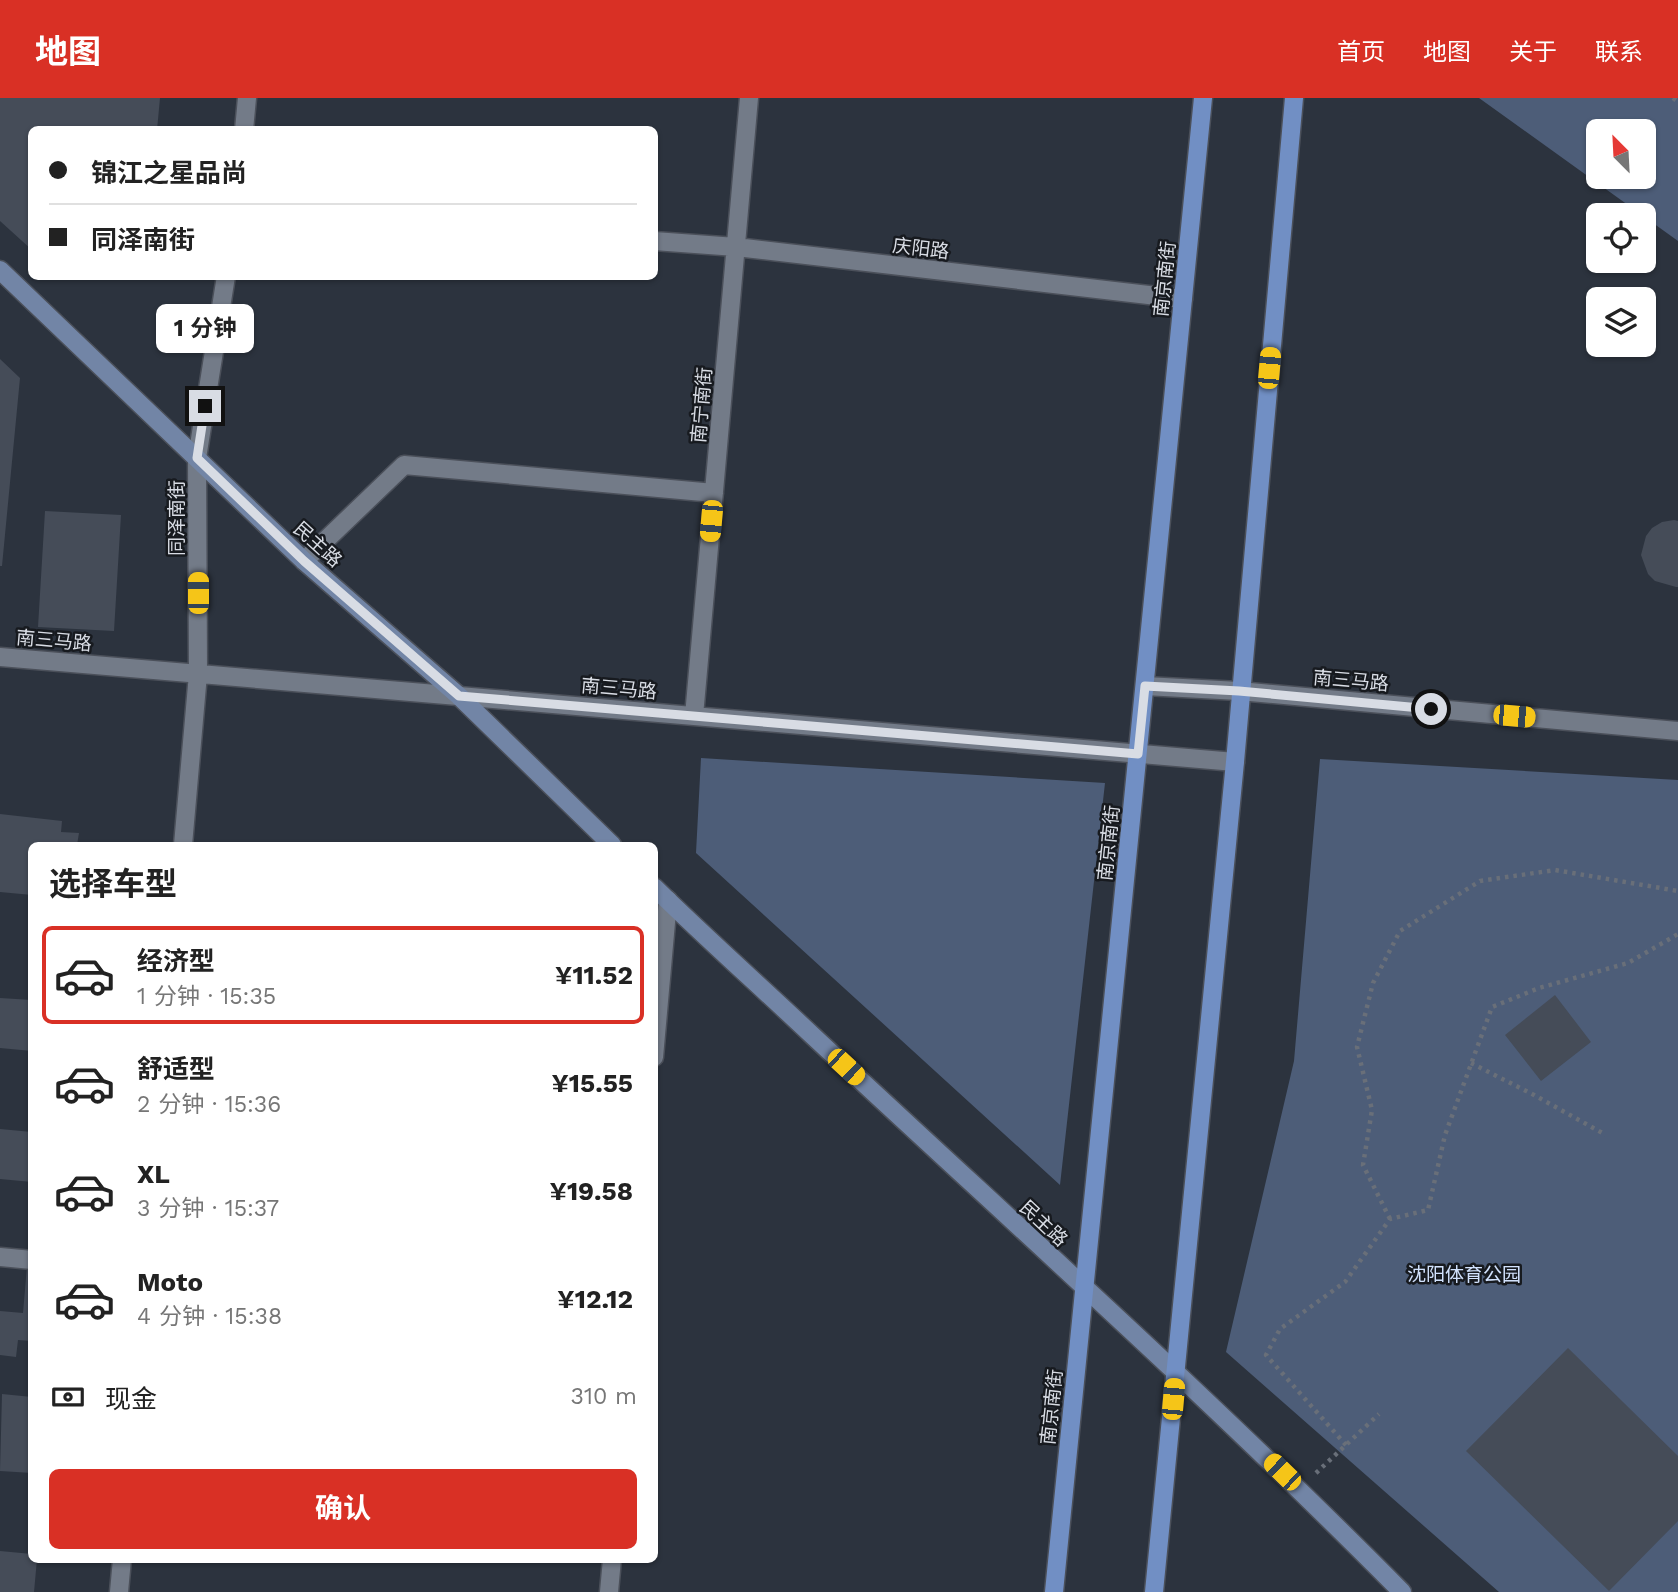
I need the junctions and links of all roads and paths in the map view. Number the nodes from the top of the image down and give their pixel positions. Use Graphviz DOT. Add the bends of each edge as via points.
graph roads {
  1 [pos="247,98"];
  2 [pos="749,98"];
  3 [pos="1203,98"];
  4 [pos="1294,98"];
  5 [pos="1673,98"];
  6 [pos="1678,102"];
  7 [pos="244,126"];
  8 [pos="658,241"];
  9 [pos="736,247"];
  10 [pos="0,270"];
  11 [pos="225,280"];
  12 [pos="1183,299"];
  13 [pos="197,458"];
  14 [pos="714,493"];
  15 [pos="304,561"];
  16 [pos="0,657"];
  17 [pos="198,674"];
  18 [pos="1145,686"];
  19 [pos="1239,691"];
  20 [pos="459,696"];
  21 [pos="694,716"];
  22 [pos="1678,731"];
  23 [pos="1138,754"];
  24 [pos="1235,762"];
  25 [pos="183,842"];
  26 [pos="609,842"];
  27 [pos="658,891"];
  28 [pos="1678,891"];
  29 [pos="668,900"];
  30 [pos="1678,934"];
  31 [pos="658,1012"];
  32 [pos="1471,1063"];
  33 [pos="1606,1135"];
  34 [pos="1390,1219"];
  35 [pos="0,1256"];
  36 [pos="28,1260"];
  37 [pos="1084,1290"];
  38 [pos="1175,1371"];
  39 [pos="1379,1414"];
  40 [pos="1346,1445"];
  41 [pos="1300,1489"];
  42 [pos="122,1563"];
  43 [pos="611,1563"];
  44 [pos="119,1592"];
  45 [pos="609,1592"];
  46 [pos="1054,1592"];
  47 [pos="1154,1592"];
  48 [pos="1402,1592"];
  1 -- 7 [label="street"];
  2 -- 9 [label="street, 南宁南街"];
  3 -- 12 [label="main road, 南京南街"];
  4 -- 19 [label="main road"];
  5 -- 6 [label="path"];
  8 -- 9 [label="street, 庆阳路"];
  9 -- 12 [label="street, 庆阳路"];
  9 -- 14 [label="street, 南宁南街"];
  10 -- 13 [label="street, 民主路"];
  11 -- 13 [label="street, 同泽南街"];
  12 -- 18 [label="main road, 南京南街"];
  13 -- 15 [label="street, 民主路"];
  13 -- 17 [label="street, 同泽南街"];
  14 -- 15 [label="street" via="404,465"];
  14 -- 21 [label="street, 南宁南街"];
  15 -- 20 [label="street, 民主路"];
  16 -- 17 [label="street, 南三马路"];
  17 -- 20 [label="street, 南三马路"];
  17 -- 25 [label="street, 同泽南街"];
  18 -- 19 [label="street, 南三马路"];
  18 -- 23 [label="main road, 南京南街"];
  19 -- 22 [label="street, 南三马路"];
  19 -- 24 [label="main road"];
  20 -- 21 [label="street, 南三马路"];
  20 -- 26 [label="street, 民主路"];
  21 -- 23 [label="street, 南三马路"];
  23 -- 24 [label="street, 南三马路"];
  23 -- 37 [label="main road, 南京南街"];
  24 -- 38 [label="main road"];
  27 -- 29 [label="street, 民主路"];
  28 -- 34 [label="path" via="1555,870 1480,880 1400,931 1373,983 1357,1047 1372,1110 1363,1165"];
  29 -- 31 [label="street"];
  29 -- 37 [label="street, 民主路"];
  30 -- 32 [label="path" via="1628,963 1539,988 1492,1007"];
  32 -- 33 [label="path"];
  32 -- 34 [label="path" via="1446,1135 1428,1210"];
  34 -- 40 [label="path" via="1345,1282 1280,1329 1266,1355"];
  35 -- 36 [label="street"];
  37 -- 38 [label="street, 民主路"];
  37 -- 46 [label="main road, 南京南街"];
  38 -- 41 [label="street, 民主路"];
  38 -- 47 [label="main road"];
  39 -- 40 [label="path"];
  40 -- 41 [label="path"];
  41 -- 48 [label="street, 民主路"];
  42 -- 44 [label="street"];
  43 -- 45 [label="street"];
}
